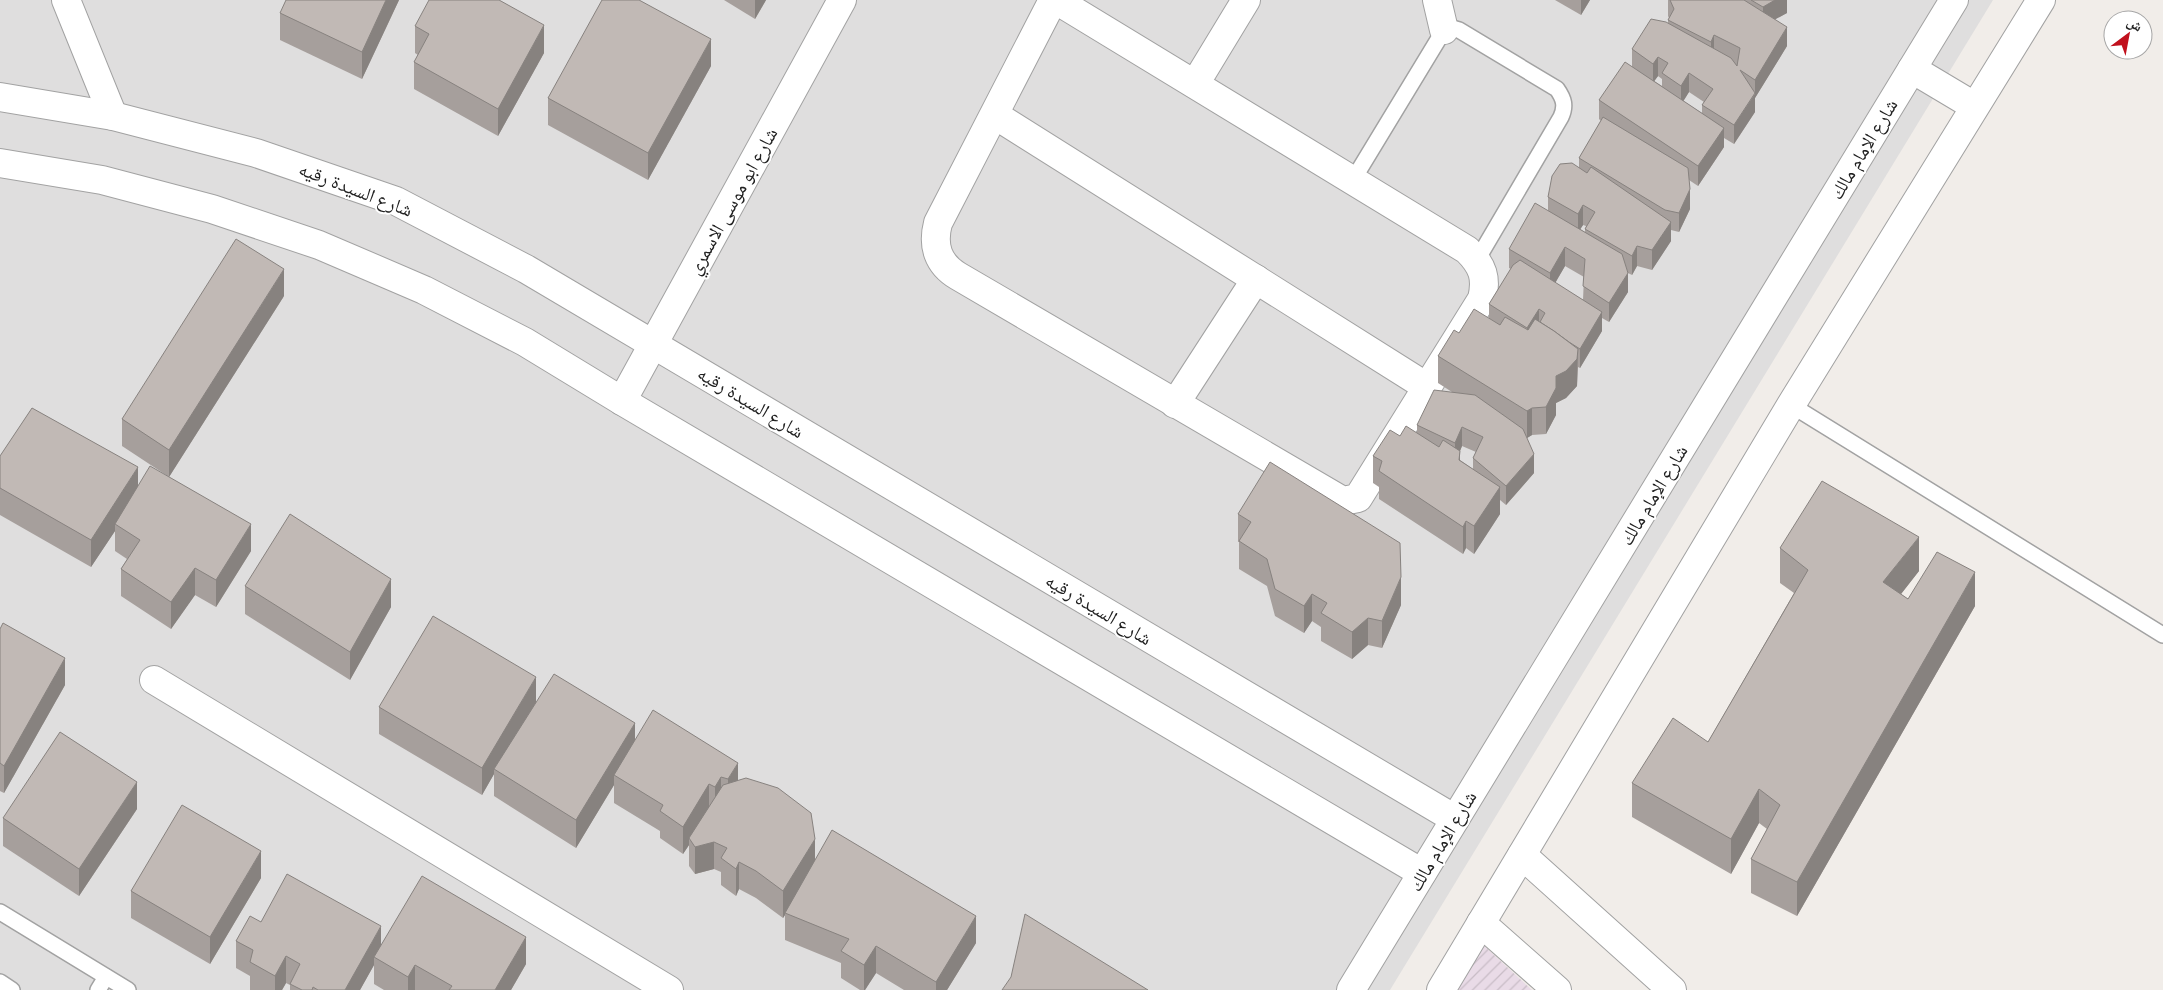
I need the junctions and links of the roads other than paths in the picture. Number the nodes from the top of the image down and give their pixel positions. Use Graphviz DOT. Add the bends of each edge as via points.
graph roads {
  1 [pos="66,0"];
  2 [pos="842,0"];
  3 [pos="1055,0"];
  4 [pos="1246,0"];
  5 [pos="1437,0"];
  6 [pos="1954,0"];
  7 [pos="2041,0"];
  8 [pos="1444,30"];
  9 [pos="1912,69"];
  10 [pos="1195,84"];
  11 [pos="0,97"];
  12 [pos="1974,106"];
  13 [pos="995,115"];
  14 [pos="113,116"];
  15 [pos="0,163"];
  16 [pos="1353,180"];
  17 [pos="1477,260"];
  18 [pos="1256,279"];
  19 [pos="654,344"];
  20 [pos="1427,387"];
  21 [pos="622,401"];
  22 [pos="1175,404"];
  23 [pos="1791,404"];
  24 [pos="2163,635"];
  25 [pos="154,680"];
  26 [pos="1455,819"];
  27 [pos="1522,855"];
  28 [pos="1422,873"];
  29 [pos="0,912"];
  30 [pos="1481,923"];
  31 [pos="106,977"];
  32 [pos="0,982"];
  33 [pos="12,990"];
  34 [pos="98,990"];
  35 [pos="128,990"];
  36 [pos="669,990"];
  37 [pos="1351,990"];
  38 [pos="1441,990"];
  39 [pos="1557,990"];
  40 [pos="1672,990"];
  1 -- 14 [label="street"];
  2 -- 19 [label="street, شارع ابو موسى الاسمري"];
  3 -- 10 [label="street"];
  3 -- 13 [label="street"];
  4 -- 10 [label="street"];
  5 -- 8 [label="street"];
  6 -- 9 [label="street, شارع الإمام مالك"];
  7 -- 12 [label="street"];
  8 -- 16 [label="lane"];
  8 -- 17 [label="lane" via="1459,30 1557,89 1565,108"];
  9 -- 12 [label="street"];
  9 -- 26 [label="street, شارع الإمام مالك"];
  10 -- 16 [label="street"];
  11 -- 14 [label="street, شارع السيدة رقيه"];
  12 -- 23 [label="street"];
  13 -- 18 [label="street"];
  13 -- 22 [label="street" via="938,223 935,242 942,263 949,271"];
  14 -- 19 [label="street, شارع السيدة رقيه" via="256,153 396,201 526,268"];
  15 -- 21 [label="street" via="102,180 212,209 319,245 424,290 525,342"];
  16 -- 17 [label="street" via="1467,250"];
  17 -- 20 [label="street" via="1485,286 1482,299"];
  18 -- 20 [label="street"];
  18 -- 22 [label="street"];
  19 -- 21 [label="street, شارع ابو موسى الاسمري"];
  19 -- 26 [label="street, شارع السيدة رقيه"];
  20 -- 22 [label="street" via="1363,492 1350,501 1342,501"];
  21 -- 28 [label="street"];
  23 -- 24 [label="lane"];
  23 -- 27 [label="street"];
  25 -- 36 [label="street"];
  26 -- 28 [label="street, شارع الإمام مالك"];
  27 -- 30 [label="street"];
  27 -- 40 [label="street"];
  28 -- 37 [label="street, شارع الإمام مالك"];
  29 -- 31 [label="lane"];
  30 -- 38 [label="street"];
  30 -- 39 [label="street"];
  31 -- 34 [label="lane"];
  31 -- 35 [label="lane"];
  32 -- 33 [label="lane"];
}
